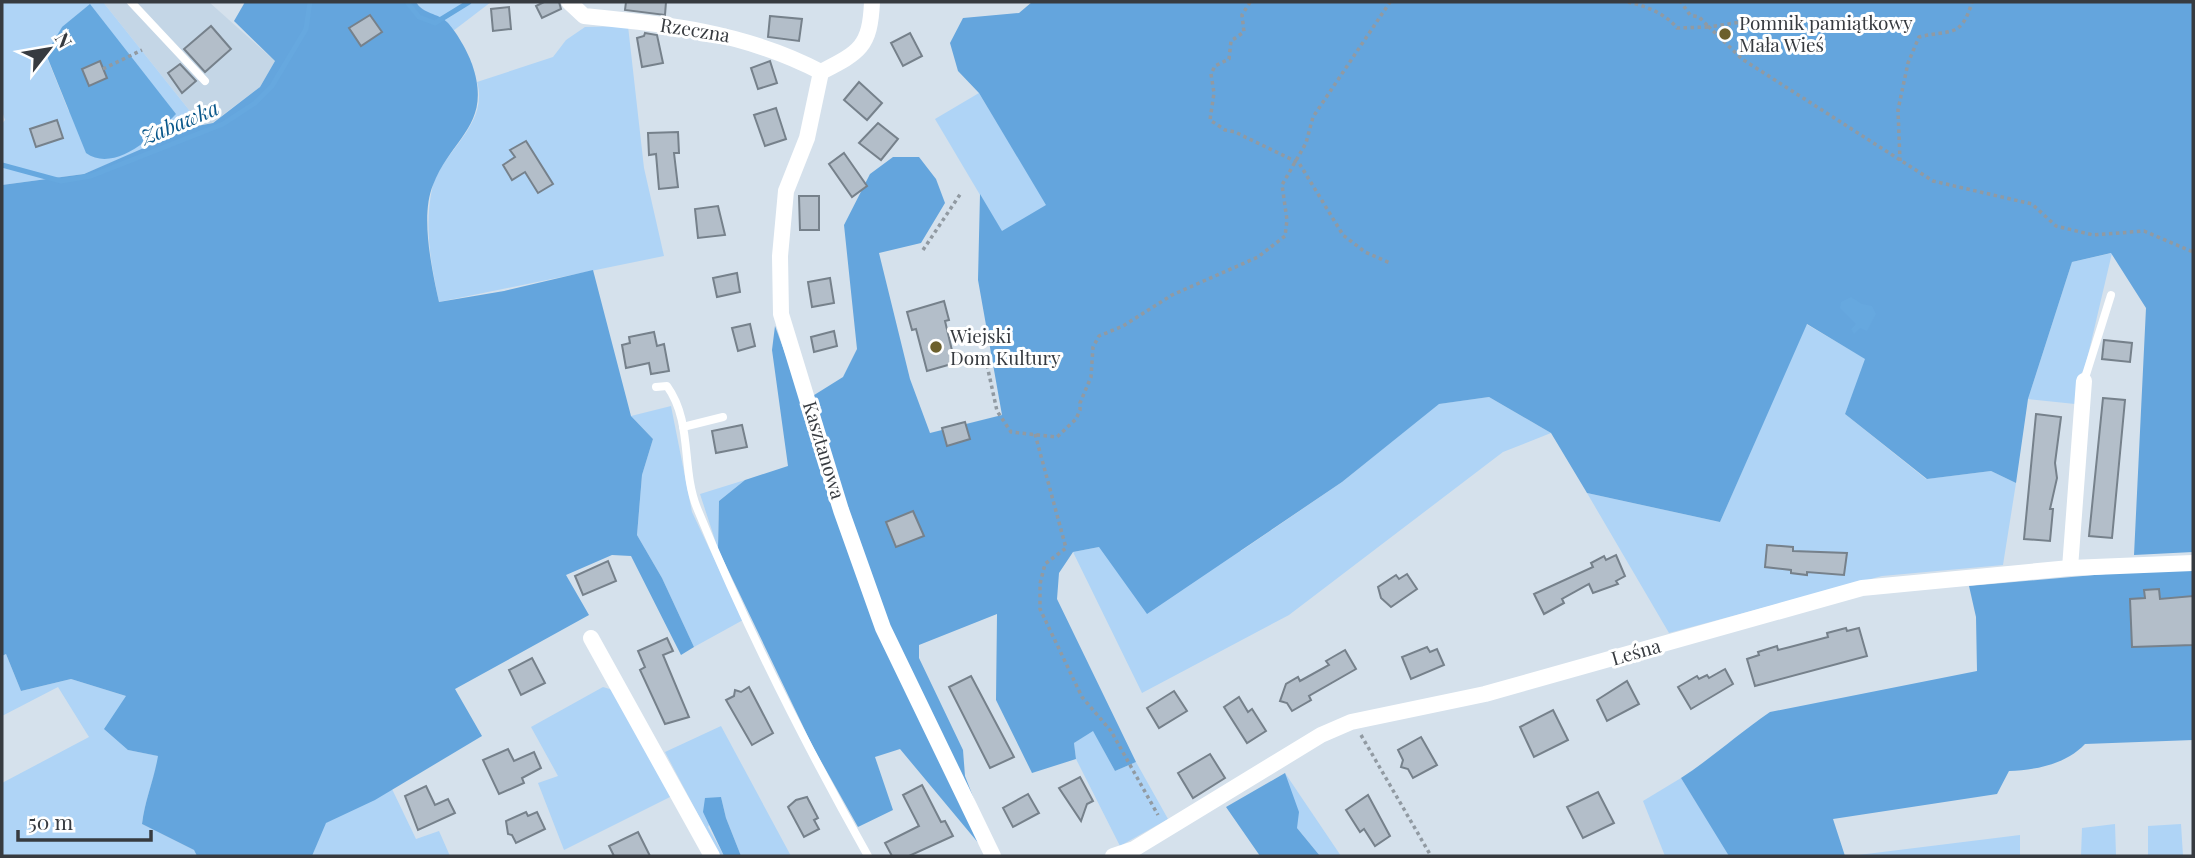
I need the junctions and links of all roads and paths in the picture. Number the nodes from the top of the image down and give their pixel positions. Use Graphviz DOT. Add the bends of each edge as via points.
graph roads {
  1 [pos="131,2"];
  2 [pos="569,2"];
  3 [pos="872,2"];
  4 [pos="1250,2"];
  5 [pos="1390,2"];
  6 [pos="1628,2"];
  7 [pos="1681,2"];
  8 [pos="1972,2"];
  9 [pos="1771,25"];
  10 [pos="1709,27"];
  11 [pos="142,50"];
  12 [pos="103,69"];
  13 [pos="821,72"];
  14 [pos="205,81"];
  15 [pos="1900,161"];
  16 [pos="1295,162"];
  17 [pos="961,194"];
  18 [pos="923,250"];
  19 [pos="2193,252"];
  20 [pos="1390,263"];
  21 [pos="2111,295"];
  22 [pos="987,365"];
  23 [pos="2084,381"];
  24 [pos="656,387"];
  25 [pos="723,417"];
  26 [pos="683,427"];
  27 [pos="1035,435"];
  28 [pos="2193,563"];
  29 [pos="2070,568"];
  30 [pos="591,638"];
  31 [pos="1351,722"];
  32 [pos="1162,822"];
  33 [pos="712,856"];
  34 [pos="868,856"];
  35 [pos="993,856"];
  36 [pos="1113,856"];
  37 [pos="1431,856"];
  1 -- 14 [label="lane"];
  2 -- 13 [label="street, Rzeczna" via="584,16 739,37"];
  3 -- 13 [label="street" via="871,31 863,45"];
  4 -- 16 [label="path" via="1242,15 1244,32 1230,41 1229,59 1215,66 1211,74 1210,120"];
  5 -- 16 [label="path" via="1313,117 1307,143"];
  6 -- 10 [label="path" via="1669,18 1677,28"];
  7 -- 10 [label="path" via="1690,15"];
  8 -- 15 [label="path" via="1967,19 1954,33 1919,37 1908,62 1898,110"];
  9 -- 10 [label="path" via="1760,19"];
  10 -- 15 [label="path" via="1742,59"];
  11 -- 12 [label="path"];
  13 -- 35 [label="street, Kasztanowa" via="807,138 786,191 781,314 883,628"];
  15 -- 19 [label="path" via="1933,181 2032,204 2056,226 2093,235 2144,231"];
  16 -- 20 [label="path" via="1343,234 1365,252"];
  16 -- 27 [label="path" via="1282,185 1285,236 1258,257 1172,295 1099,336 1076,419 1057,437"];
  17 -- 18 [label="path"];
  21 -- 23 [label="lane"];
  22 -- 27 [label="path" via="997,411 1011,432"];
  23 -- 29 [label="street"];
  24 -- 26 [label="lane" via="667,386 679,403"];
  25 -- 26 [label="lane"];
  26 -- 34 [label="lane" via="695,504 818,767"];
  27 -- 32 [label="path" via="1066,548 1045,564 1040,609 1082,697 1111,731"];
  28 -- 29 [label="street, Leśna"];
  29 -- 31 [label="street, Leśna" via="1862,588 1485,694"];
  30 -- 33 [label="street"];
  31 -- 36 [label="street, Leśna" via="1321,735 1134,849"];
  31 -- 37 [label="path"];
}
